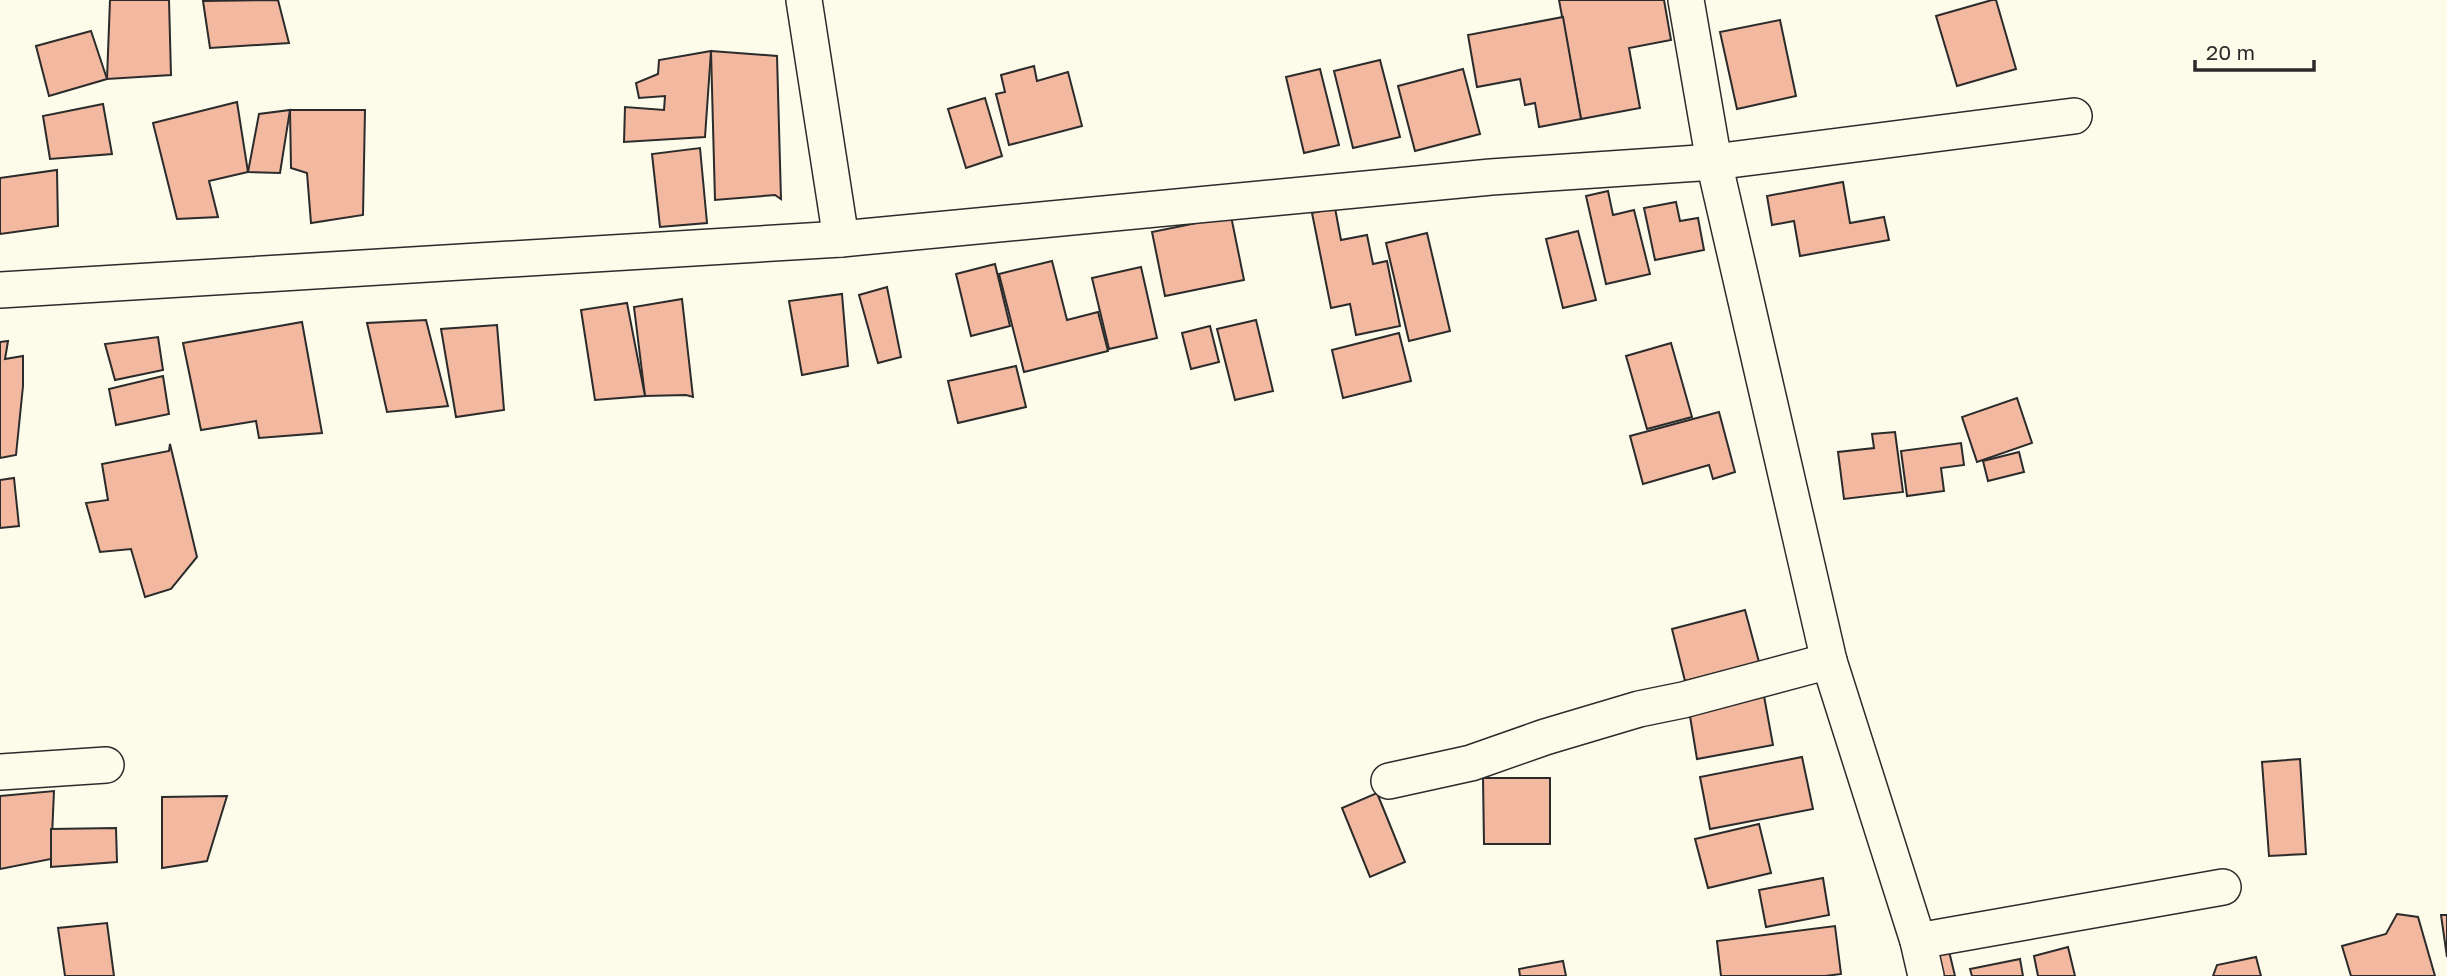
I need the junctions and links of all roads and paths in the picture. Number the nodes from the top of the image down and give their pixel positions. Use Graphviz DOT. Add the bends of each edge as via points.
graph roads {
  1 [pos="804,0"];
  2 [pos="1686,0"];
  3 [pos="2074,116"];
  4 [pos="1714,162"];
  5 [pos="841,239"];
  6 [pos="0,290"];
  7 [pos="1829,660"];
  8 [pos="106,765"];
  9 [pos="0,772"];
  10 [pos="1389,781"];
  11 [pos="2223,887"];
  12 [pos="1918,941"];
  13 [pos="1926,976"];
  1 -- 5 [label="street"];
  2 -- 4 [label="street"];
  3 -- 4 [label="street"];
  4 -- 5 [label="street" via="1490,177"];
  4 -- 7 [label="street"];
  5 -- 6 [label="street"];
  7 -- 10 [label="street" via="1639,709 1471,763"];
  7 -- 12 [label="street"];
  8 -- 9 [label="street"];
  11 -- 12 [label="street"];
  12 -- 13 [label="street"];
}
